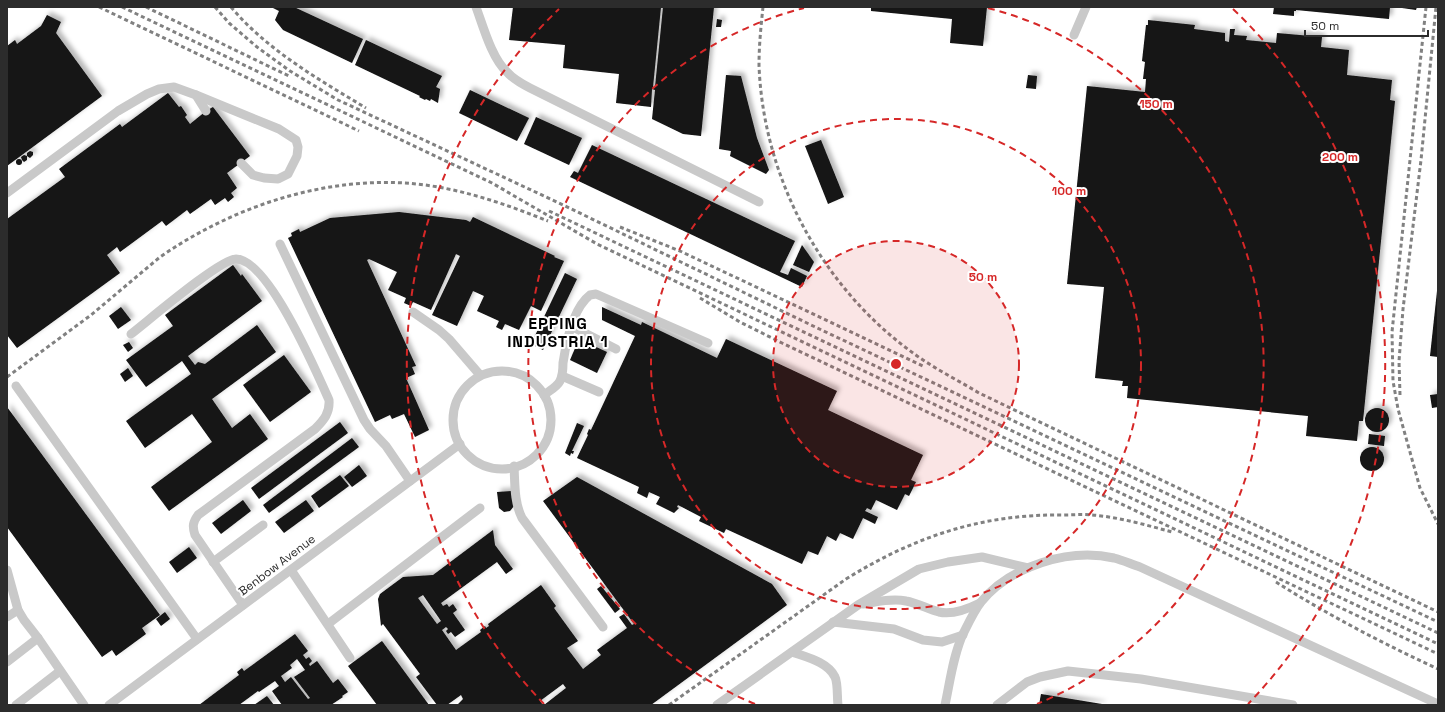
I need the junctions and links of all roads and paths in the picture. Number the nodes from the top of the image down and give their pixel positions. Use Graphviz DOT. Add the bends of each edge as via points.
graph roads {
  1 [pos="476,7"];
  2 [pos="1086,7"];
  3 [pos="1074,35"];
  4 [pos="196,95"];
  5 [pos="206,110"];
  6 [pos="241,163"];
  7 [pos="7,193"];
  8 [pos="759,202"];
  9 [pos="280,244"];
  10 [pos="413,312"];
  11 [pos="572,326"];
  12 [pos="131,334"];
  13 [pos="708,343"];
  14 [pos="616,349"];
  15 [pos="480,376"];
  16 [pos="562,376"];
  17 [pos="16,386"];
  18 [pos="599,392"];
  19 [pos="544,395"];
  20 [pos="460,444"];
  21 [pos="514,466"];
  22 [pos="410,481"];
  23 [pos="480,508"];
  24 [pos="263,524"];
  25 [pos="213,562"];
  26 [pos="1028,568"];
  27 [pos="7,570"];
  28 [pos="291,570"];
  29 [pos="980,603"];
  30 [pos="243,605"];
  31 [pos="858,605"];
  32 [pos="18,610"];
  33 [pos="7,616"];
  34 [pos="833,622"];
  35 [pos="328,624"];
  36 [pos="603,627"];
  37 [pos="963,635"];
  38 [pos="38,638"];
  39 [pos="198,639"];
  40 [pos="792,652"];
  41 [pos="350,658"];
  42 [pos="7,662"];
  43 [pos="60,671"];
  44 [pos="1438,704"];
  45 [pos="16,705"];
  46 [pos="84,705"];
  47 [pos="109,705"];
  48 [pos="717,705"];
  49 [pos="838,705"];
  50 [pos="945,705"];
  51 [pos="997,705"];
  52 [pos="1293,705"];
  1 -- 8 [label="lane" via="497,60 516,80"];
  2 -- 3 [label="lane"];
  4 -- 5 [label="lane"];
  4 -- 6 [label="lane" via="279,129 296,140 297,156 288,174 278,179 253,175"];
  4 -- 7 [label="lane" via="174,87 147,94 118,111"];
  9 -- 22 [label="lane" via="364,420"];
  10 -- 15 [label="lane" via="449,339"];
  11 -- 13 [label="lane" via="580,304 590,295 596,294"];
  11 -- 14 [label="lane"];
  11 -- 16 [label="lane"];
  12 -- 25 [label="lane" via="217,268 228,261 244,261 259,274 288,314 329,400 330,408 315,429 198,515 193,522 195,535"];
  15 -- 19 [label="lane" via="490,372 508,371 525,376"];
  15 -- 20 [label="lane" via="461,393 454,409 454,428"];
  16 -- 18 [label="lane"];
  16 -- 19 [label="lane"];
  17 -- 39 [label="lane"];
  19 -- 21 [label="lane" via="551,421 548,438 538,453 523,464"];
  20 -- 21 [label="lane" via="472,458 488,466"];
  20 -- 22 [label="lane, Benbow Avenue"];
  21 -- 36 [label="lane" via="516,501 522,518"];
  22 -- 28 [label="lane, Benbow Avenue"];
  23 -- 35 [label="lane"];
  24 -- 25 [label="lane"];
  25 -- 30 [label="lane"];
  26 -- 29 [label="lane" via="1004,581"];
  26 -- 31 [label="lane" via="982,557 948,562 919,569"];
  26 -- 44 [label="lane" via="1049,560 1091,555 1114,558 1140,566"];
  27 -- 32 [label="lane"];
  28 -- 30 [label="lane, Benbow Avenue"];
  28 -- 35 [label="lane"];
  29 -- 31 [label="lane" via="948,613 891,599"];
  29 -- 37 [label="lane"];
  30 -- 39 [label="lane, Benbow Avenue"];
  31 -- 34 [label="lane"];
  32 -- 33 [label="lane"];
  32 -- 38 [label="lane"];
  34 -- 37 [label="lane" via="894,629 923,640 942,642"];
  34 -- 40 [label="lane"];
  35 -- 41 [label="lane"];
  37 -- 50 [label="lane"];
  38 -- 42 [label="lane"];
  38 -- 43 [label="lane"];
  39 -- 47 [label="lane, Benbow Avenue"];
  40 -- 48 [label="lane"];
  40 -- 49 [label="lane" via="830,670 835,677"];
  43 -- 45 [label="lane"];
  43 -- 46 [label="lane"];
  51 -- 52 [label="lane" via="1027,682 1040,676 1068,671 1141,679"];
}
